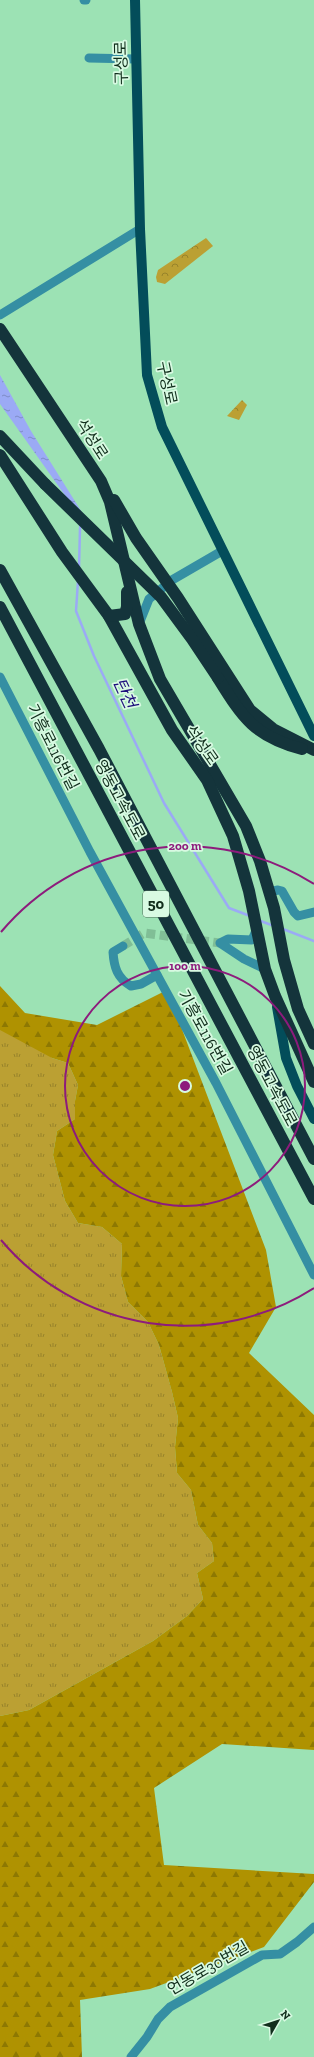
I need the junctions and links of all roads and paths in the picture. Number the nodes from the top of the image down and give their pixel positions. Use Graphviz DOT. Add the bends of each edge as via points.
graph roads {
  1 [pos="135,0"];
  2 [pos="89,58"];
  3 [pos="136,59"];
  4 [pos="140,229"];
  5 [pos="0,315"];
  6 [pos="0,329"];
  7 [pos="0,436"];
  8 [pos="0,455"];
  9 [pos="101,481"];
  10 [pos="222,550"];
  11 [pos="0,570"];
  12 [pos="128,574"];
  13 [pos="168,584"];
  14 [pos="0,607"];
  15 [pos="109,616"];
  16 [pos="140,624"];
  17 [pos="0,677"];
  18 [pos="314,736"];
  19 [pos="314,751"];
  20 [pos="270,892"];
  21 [pos="314,912"];
  22 [pos="255,933"];
  23 [pos="123,946"];
  24 [pos="264,963"];
  25 [pos="157,975"];
  26 [pos="275,996"];
  27 [pos="314,1044"];
  28 [pos="314,1082"];
  29 [pos="314,1119"];
  30 [pos="314,1159"];
  31 [pos="314,1199"];
  32 [pos="314,1275"];
  33 [pos="314,1927"];
  34 [pos="131,2057"];
  1 -- 3 [label="main road, 구성로"];
  2 -- 3 [label="street"];
  3 -- 4 [label="main road, 구성로"];
  4 -- 5 [label="street"];
  4 -- 10 [label="main road, 구성로" via="147,375 162,427"];
  6 -- 9 [label="highway, 석성로"];
  7 -- 19 [label="highway, bridge" via="45,484 161,597 192,639 237,709 258,730 282,743"];
  8 -- 15 [label="highway, 석성로" via="62,552"];
  9 -- 12 [label="highway, 석성로" via="110,502"];
  9 -- 13 [label="highway"];
  10 -- 13 [label="street"];
  10 -- 18 [label="main road, 구성로"];
  11 -- 30 [label="highway, 영동고속도로 / 50" via="99,749"];
  12 -- 15 [label="highway" via="125,614"];
  12 -- 16 [label="highway, 석성로"];
  13 -- 16 [label="street" via="149,599"];
  13 -- 19 [label="highway" via="250,710 273,729"];
  14 -- 31 [label="highway, 영동고속도로 / 50"];
  15 -- 24 [label="highway, 석성로" via="172,730 207,780 234,836 251,898"];
  16 -- 20 [label="highway, 석성로" via="160,679 246,826"];
  17 -- 25 [label="street, 기흥로116번길"];
  20 -- 21 [label="street" via="282,891 298,916"];
  20 -- 27 [label="highway, 석성로" via="284,960 298,1009"];
  22 -- 24 [label="street" via="252,940 228,939 220,943 244,959"];
  23 -- 25 [label="street" via="113,952 117,973 122,981 131,986 142,984"];
  24 -- 26 [label="highway, 석성로"];
  25 -- 32 [label="street, 기흥로116번길" via="216,1083"];
  26 -- 28 [label="highway, 석성로"];
  26 -- 29 [label="main road" via="286,1058"];
  33 -- 34 [label="street, 언동로30번길" via="280,1954 262,1955 170,2007 158,2019 148,2037"];
}
